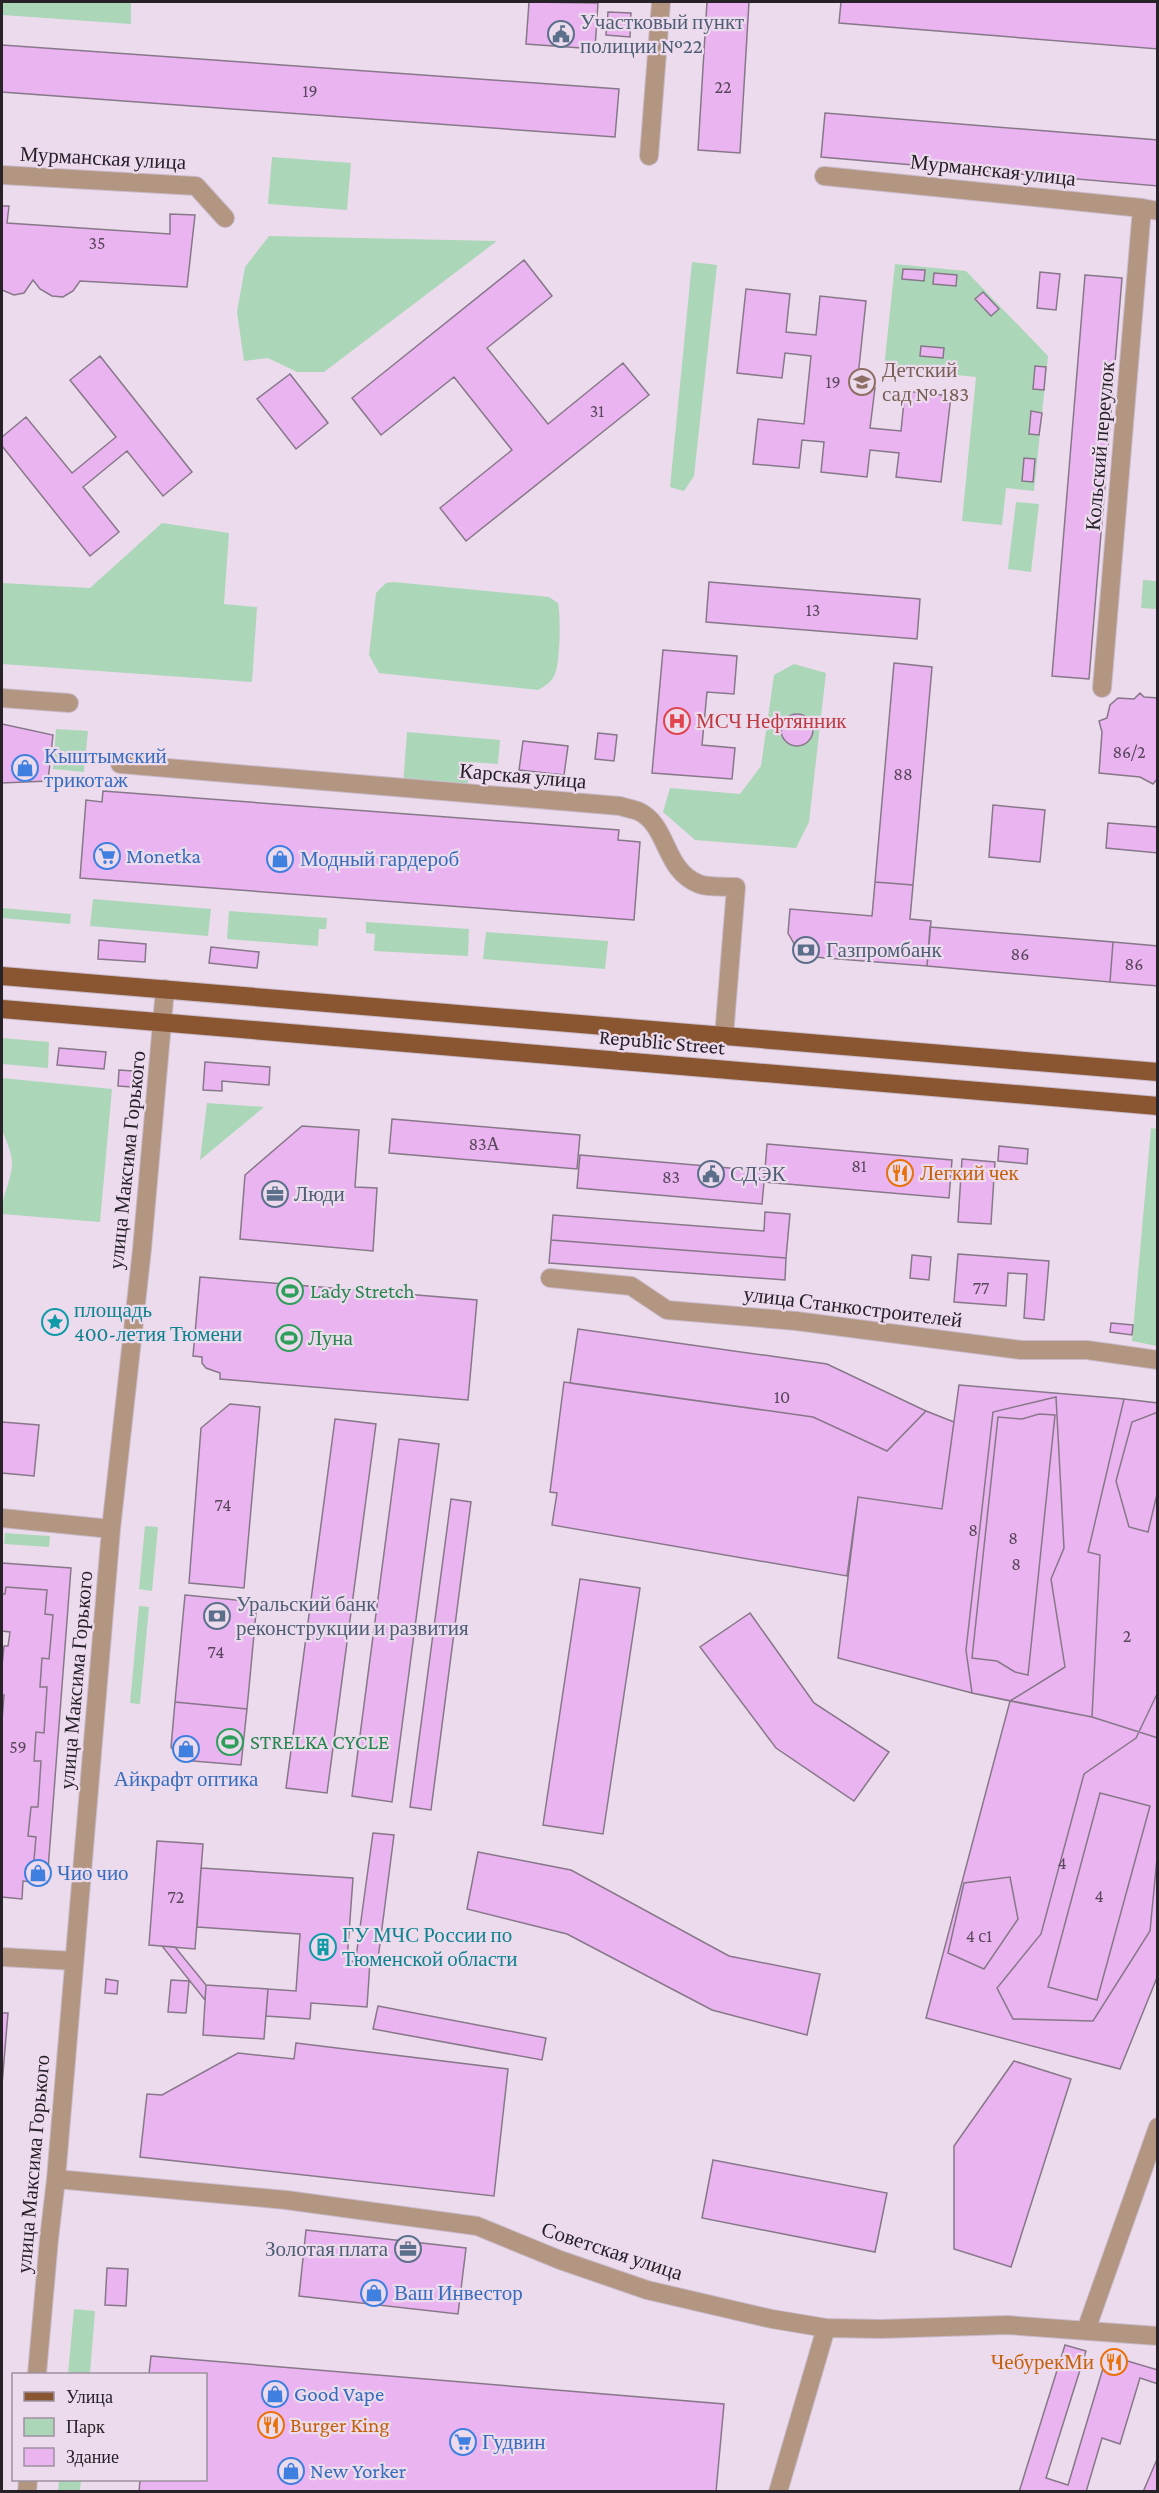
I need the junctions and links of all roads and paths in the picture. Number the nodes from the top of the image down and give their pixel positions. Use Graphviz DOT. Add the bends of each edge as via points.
graph roads {
  1 [pos="661,2"];
  2 [pos="649,156"];
  3 [pos="2,176"];
  4 [pos="824,176"];
  5 [pos="1150,209"];
  6 [pos="225,218"];
  7 [pos="1102,688"];
  8 [pos="2,698"];
  9 [pos="69,703"];
  10 [pos="120,764"];
  11 [pos="2,976"];
  12 [pos="165,989"];
  13 [pos="2,1009"];
  14 [pos="163,1023"];
  15 [pos="724,1036"];
  16 [pos="1158,1072"];
  17 [pos="1158,1106"];
  18 [pos="550,1278"];
  19 [pos="1158,1360"];
  20 [pos="2,1518"];
  21 [pos="111,1529"];
  22 [pos="2,1957"];
  23 [pos="74,1961"];
  24 [pos="1158,2127"];
  25 [pos="56,2179"];
  26 [pos="826,2328"];
  27 [pos="1086,2330"];
  28 [pos="1158,2336"];
  29 [pos="37,2373"];
  30 [pos="777,2492"];
  1 -- 2 [label="street"];
  3 -- 6 [label="street, Мурманская улица" via="196,186"];
  4 -- 5 [label="street, Мурманская улица"];
  5 -- 7 [label="street, Кольский переулок"];
  8 -- 9 [label="street"];
  10 -- 15 [label="street, Карская улица" via="620,806 639,811 652,822 683,875 701,884 736,887"];
  11 -- 12 [label="main road, Republic Street"];
  12 -- 14 [label="street, улица Максима Горького"];
  12 -- 15 [label="main road, Republic Street"];
  13 -- 14 [label="main road, Republic Street"];
  14 -- 17 [label="main road, Republic Street"];
  14 -- 21 [label="street, улица Максима Горького"];
  15 -- 16 [label="main road, Republic Street"];
  18 -- 19 [label="street, улица Станкостроителей" via="631,1286 668,1310 796,1321 1021,1350 1087,1350"];
  20 -- 21 [label="street"];
  21 -- 23 [label="street, улица Максима Горького"];
  22 -- 23 [label="street"];
  23 -- 25 [label="street, улица Максима Горького"];
  24 -- 27 [label="street"];
  25 -- 26 [label="street, Советская улица" via="286,2200 477,2226 647,2290"];
  25 -- 29 [label="street, улица Максима Горького"];
  26 -- 27 [label="street, Советская улица" via="1007,2325"];
  26 -- 30 [label="street"];
  27 -- 28 [label="street, Советская улица"];
}
